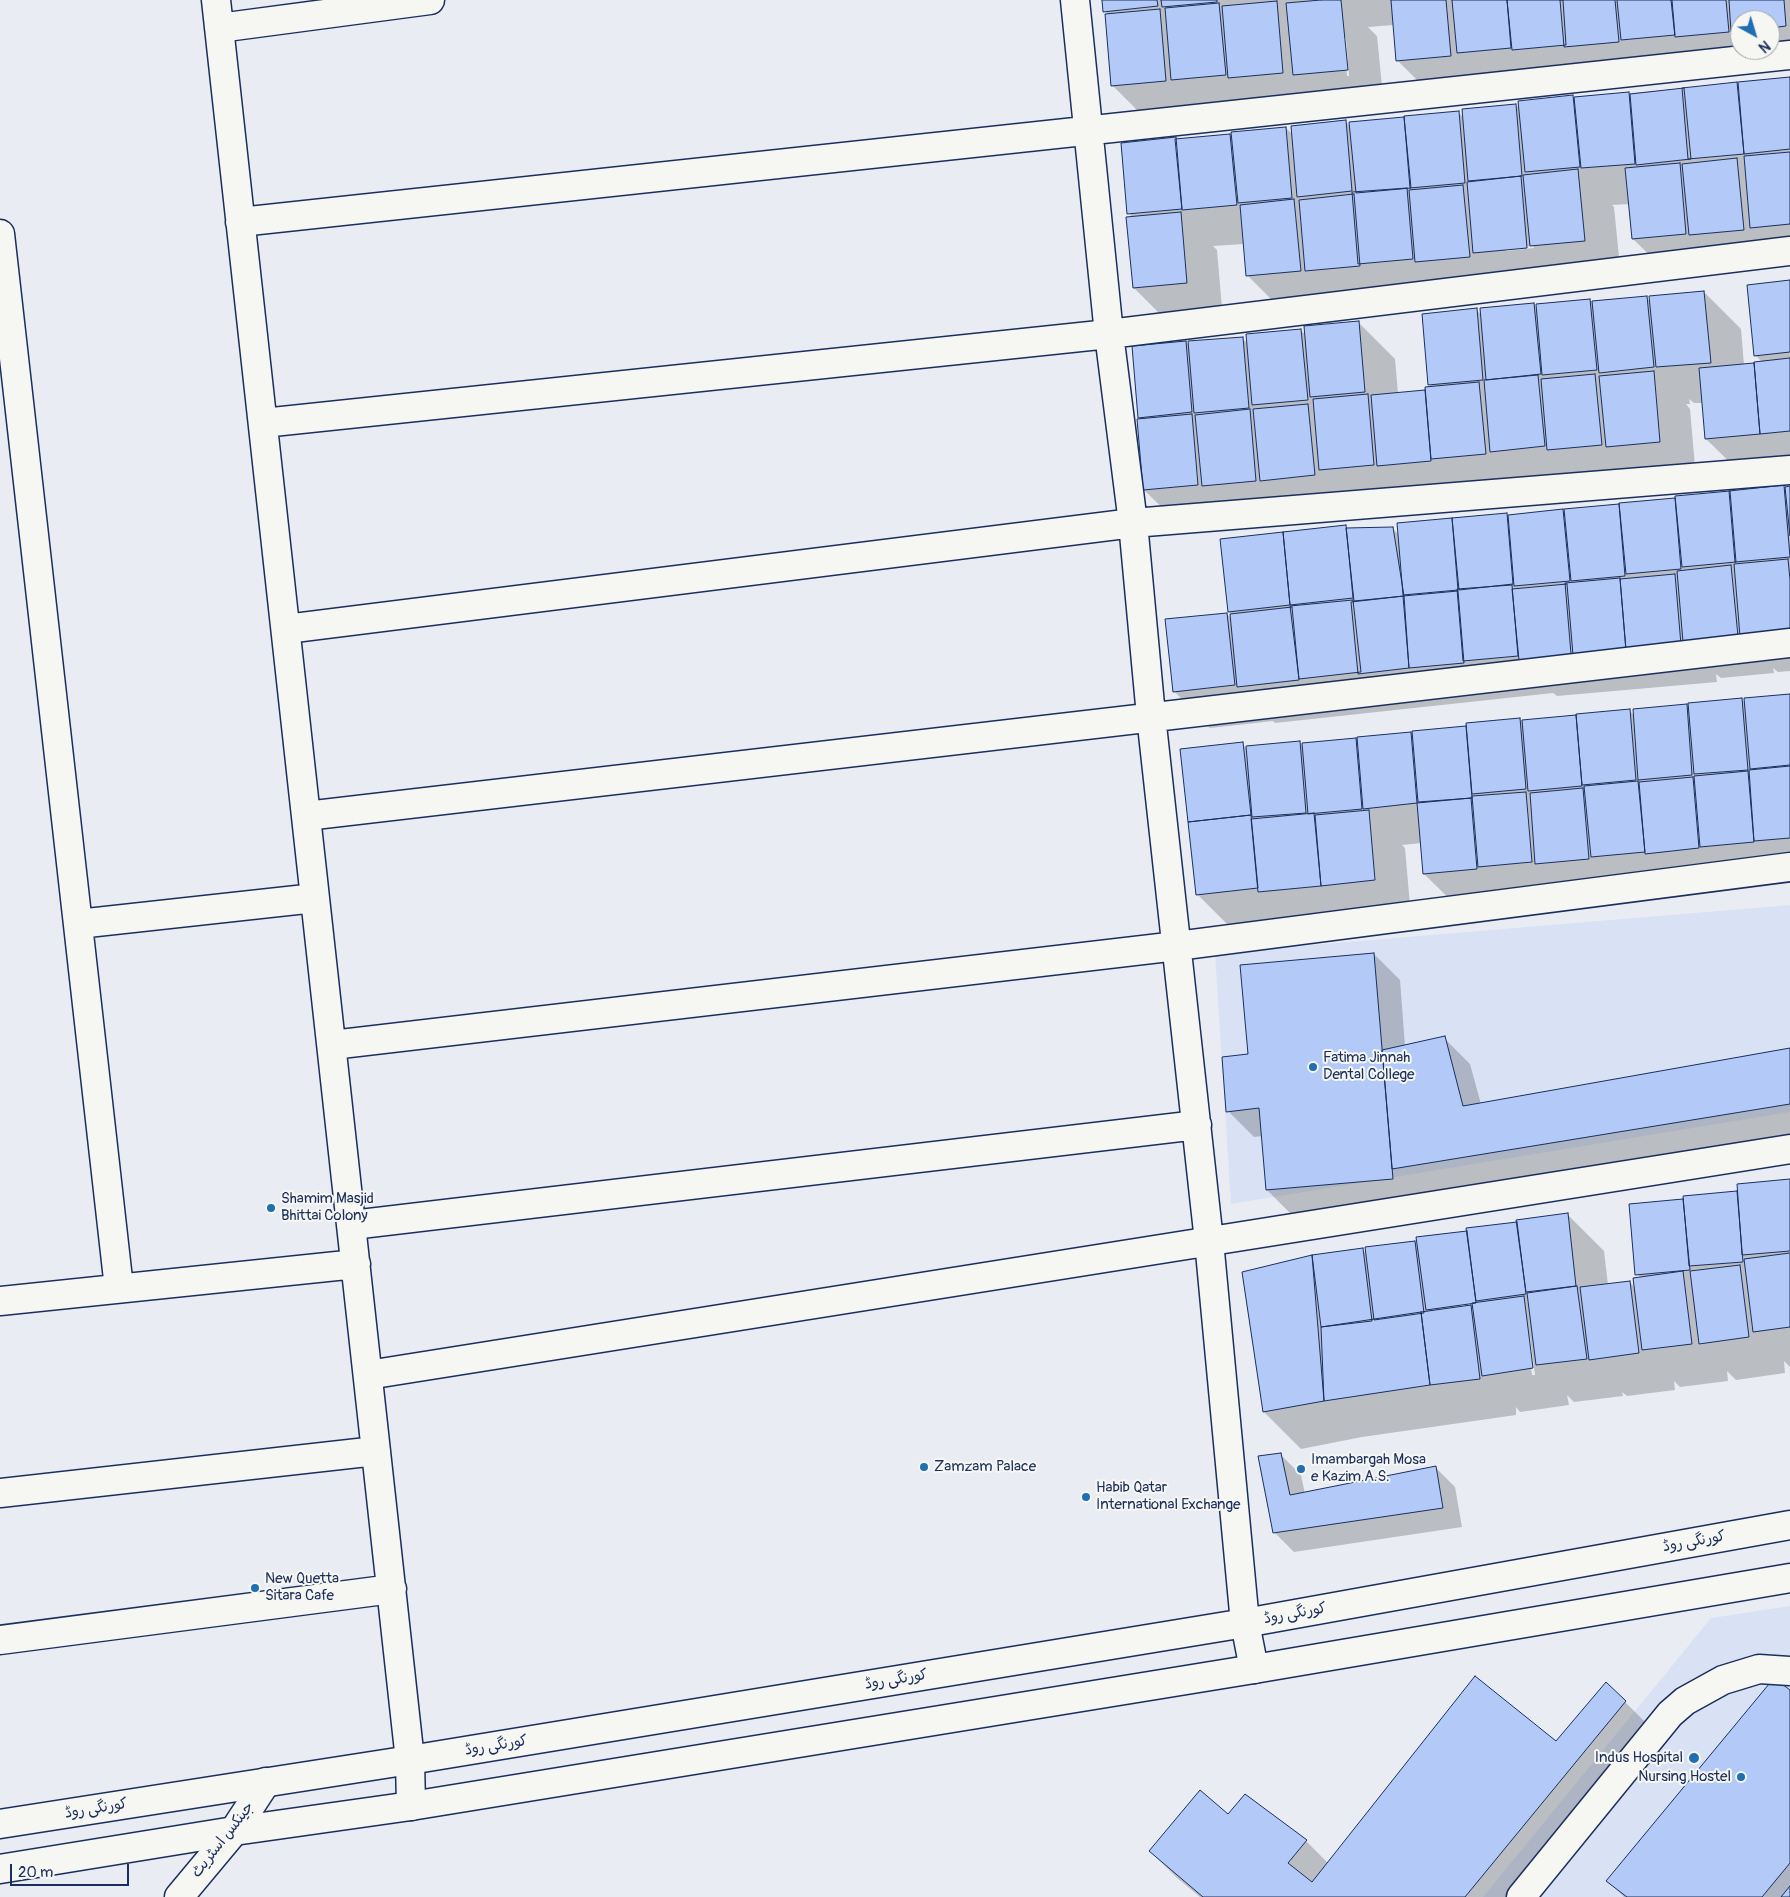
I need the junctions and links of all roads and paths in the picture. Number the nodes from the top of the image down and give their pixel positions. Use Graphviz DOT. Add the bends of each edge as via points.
graph roads {
  1 [pos="216,0"];
  2 [pos="430,0"];
  3 [pos="1074,0"];
  4 [pos="219,28"];
  5 [pos="1790,56"];
  6 [pos="1087,131"];
  7 [pos="240,222"];
  8 [pos="0,234"];
  9 [pos="1790,252"];
  10 [pos="1109,334"];
  11 [pos="263,423"];
  12 [pos="1790,470"];
  13 [pos="1133,523"];
  14 [pos="286,629"];
  15 [pos="1790,643"];
  16 [pos="1152,716"];
  17 [pos="306,816"];
  18 [pos="1790,868"];
  19 [pos="315,898"];
  20 [pos="78,924"];
  21 [pos="1177,946"];
  22 [pos="332,1045"];
  23 [pos="1197,1126"];
  24 [pos="1790,1149"];
  25 [pos="352,1225"];
  26 [pos="1209,1241"];
  27 [pos="356,1264"];
  28 [pos="119,1288"];
  29 [pos="0,1301"];
  30 [pos="368,1375"];
  31 [pos="376,1451"];
  32 [pos="0,1493"];
  33 [pos="1790,1525"];
  34 [pos="1790,1578"];
  35 [pos="392,1589"];
  36 [pos="1244,1623"];
  37 [pos="0,1640"];
  38 [pos="1254,1669"];
  39 [pos="1790,1671"];
  40 [pos="410,1760"];
  41 [pos="266,1782"];
  42 [pos="411,1806"];
  43 [pos="0,1824"];
  44 [pos="234,1831"];
  45 [pos="0,1869"];
  46 [pos="179,1897"];
  47 [pos="1522,1897"];
  1 -- 4 [label="street"];
  2 -- 4 [label="street"];
  3 -- 6 [label="street"];
  4 -- 7 [label="street"];
  5 -- 6 [label="street"];
  6 -- 7 [label="street"];
  6 -- 10 [label="street"];
  7 -- 11 [label="street"];
  8 -- 20 [label="street"];
  9 -- 10 [label="street"];
  10 -- 11 [label="street"];
  10 -- 13 [label="street"];
  11 -- 14 [label="street"];
  12 -- 13 [label="street"];
  13 -- 14 [label="street"];
  13 -- 16 [label="street"];
  14 -- 17 [label="street"];
  15 -- 16 [label="street"];
  16 -- 17 [label="street"];
  16 -- 21 [label="street"];
  17 -- 19 [label="street"];
  18 -- 21 [label="street"];
  19 -- 20 [label="street"];
  19 -- 22 [label="street"];
  20 -- 28 [label="street"];
  21 -- 22 [label="street"];
  21 -- 23 [label="street"];
  22 -- 25 [label="street"];
  23 -- 25 [label="street"];
  23 -- 26 [label="street"];
  24 -- 26 [label="street"];
  25 -- 27 [label="street"];
  26 -- 30 [label="street"];
  26 -- 36 [label="street"];
  27 -- 28 [label="street"];
  27 -- 30 [label="street"];
  28 -- 29 [label="street"];
  30 -- 31 [label="street"];
  31 -- 32 [label="street"];
  31 -- 35 [label="street"];
  33 -- 36 [label="street, کورنگی روڈ"];
  34 -- 38 [label="street"];
  35 -- 37 [label="street"];
  35 -- 40 [label="street"];
  36 -- 38 [label="street"];
  36 -- 40 [label="street, کورنگی روڈ"];
  38 -- 42 [label="street"];
  39 -- 47 [label="street" via="1759,1670 1723,1680 1685,1701 1670,1714"];
  40 -- 41 [label="street, کورنگی روڈ"];
  40 -- 42 [label="street"];
  41 -- 43 [label="street, کورنگی روڈ"];
  41 -- 44 [label="street, جینکس اسٹریٹ"];
  42 -- 44 [label="street"];
  44 -- 45 [label="street"];
  44 -- 46 [label="street, جینکس اسٹریٹ"];
}
